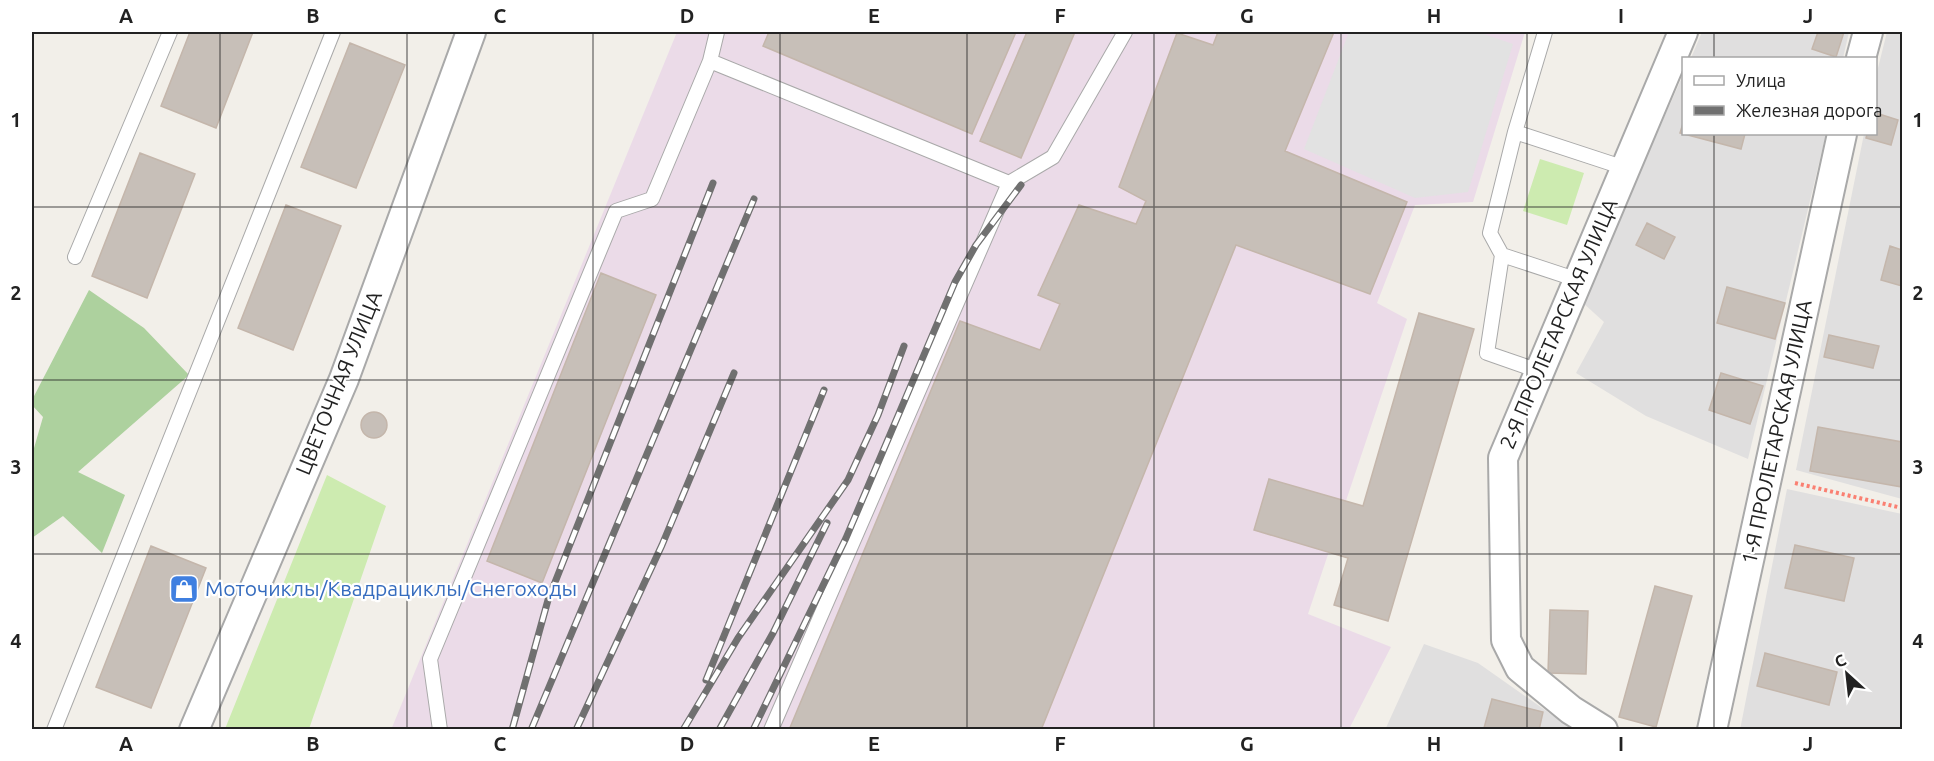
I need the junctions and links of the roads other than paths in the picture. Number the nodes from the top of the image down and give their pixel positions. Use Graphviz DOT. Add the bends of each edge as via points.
graph roads {
  1 [pos="170,32"];
  2 [pos="333,32"];
  3 [pos="470,32"];
  4 [pos="717,32"];
  5 [pos="1125,32"];
  6 [pos="1545,32"];
  7 [pos="1683,32"];
  8 [pos="1868,32"];
  9 [pos="1861,57"];
  10 [pos="710,61"];
  11 [pos="1515,132"];
  12 [pos="1842,135"];
  13 [pos="1625,168"];
  14 [pos="1009,183"];
  15 [pos="1502,255"];
  16 [pos="75,257"];
  17 [pos="1578,280"];
  18 [pos="1539,371"];
  19 [pos="54,729"];
  20 [pos="194,729"];
  21 [pos="440,729"];
  22 [pos="771,729"];
  23 [pos="1603,729"];
  24 [pos="1712,729"];
  1 -- 16 [label="lane"];
  2 -- 19 [label="lane"];
  3 -- 20 [label="street, ЦВЕТОЧНАЯ УЛИЦА" via="344,379"];
  4 -- 10 [label="lane"];
  5 -- 14 [label="lane" via="1053,158"];
  6 -- 11 [label="lane"];
  7 -- 13 [label="street, 2-Я ПРОЛЕТАРСКАЯ УЛИЦА"];
  8 -- 9 [label="street"];
  10 -- 14 [label="lane"];
  10 -- 21 [label="lane" via="652,199 616,211 430,659"];
  11 -- 13 [label="lane"];
  11 -- 15 [label="lane" via="1490,233"];
  12 -- 24 [label="street, 1-Я ПРОЛЕТАРСКАЯ УЛИЦА"];
  13 -- 17 [label="street, 2-Я ПРОЛЕТАРСКАЯ УЛИЦА"];
  14 -- 22 [label="lane"];
  15 -- 17 [label="lane"];
  15 -- 18 [label="lane" via="1487,353"];
  17 -- 18 [label="street, 2-Я ПРОЛЕТАРСКАЯ УЛИЦА"];
  18 -- 23 [label="street, 2-Я ПРОЛЕТАРСКАЯ УЛИЦА" via="1503,458 1506,640 1520,668 1571,710"];
}
